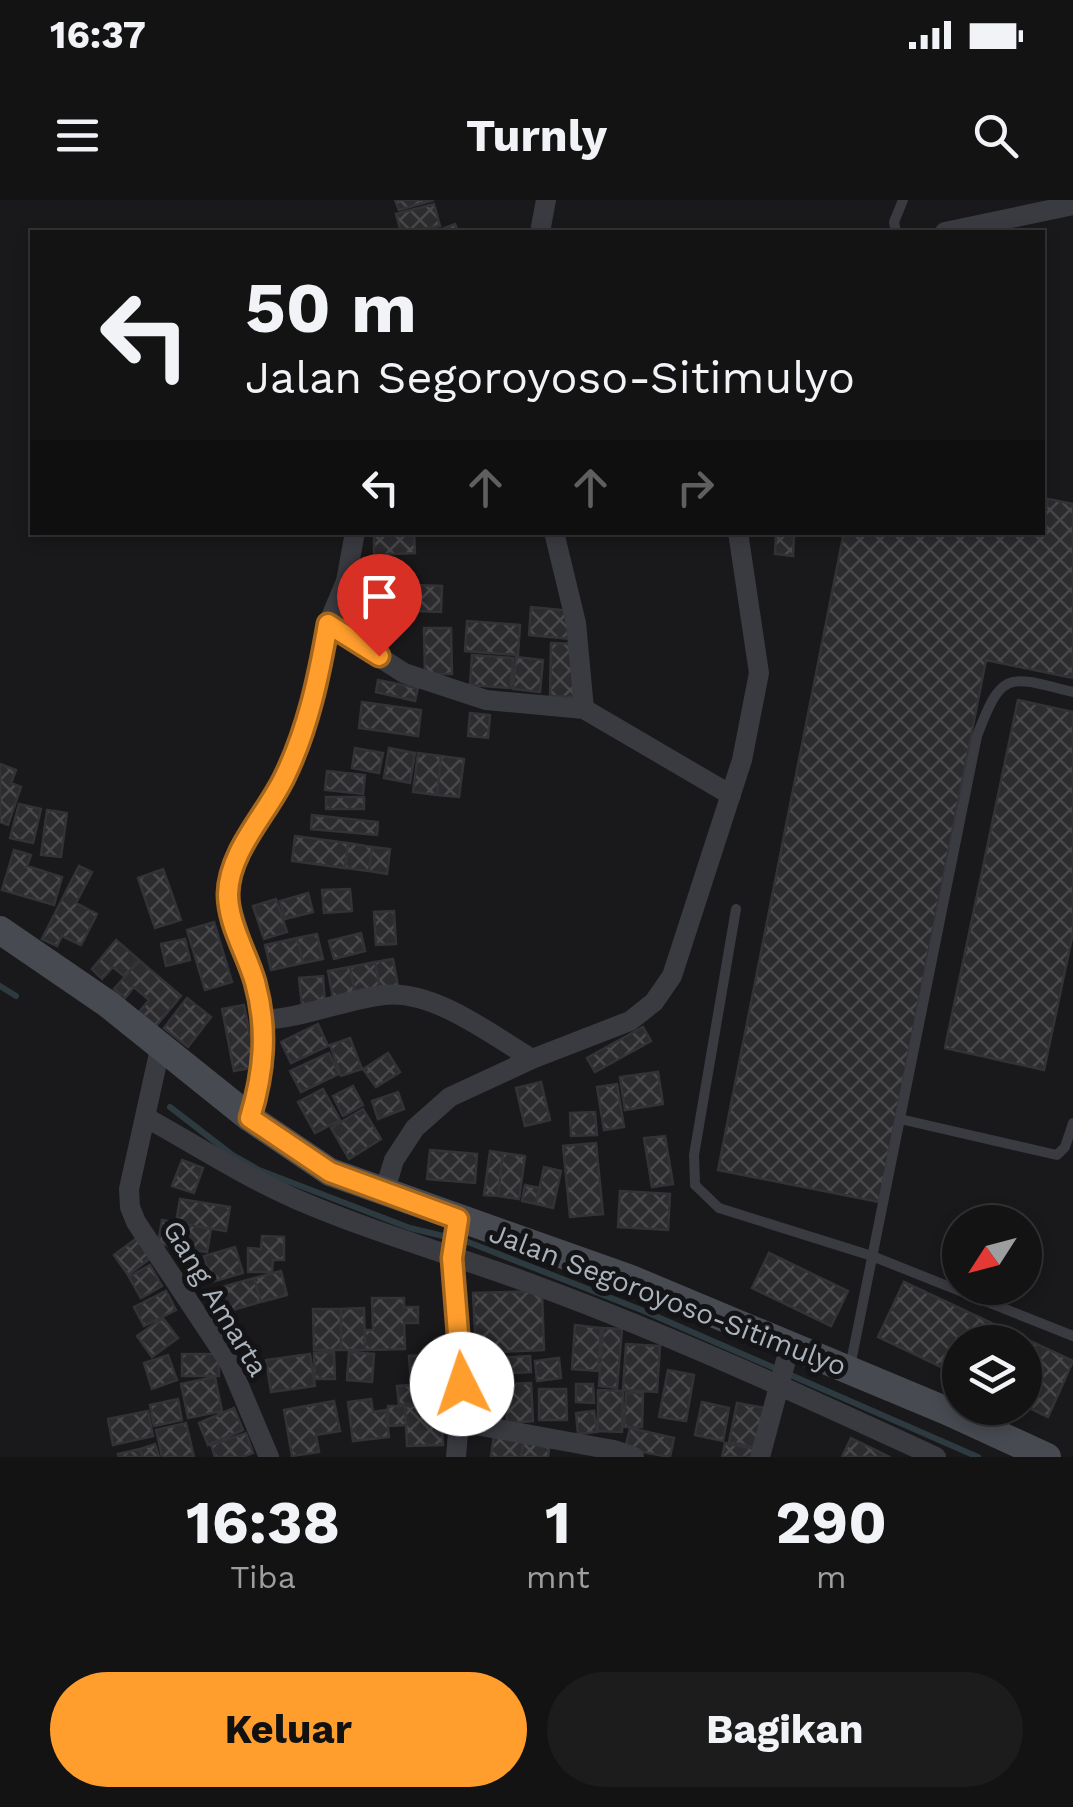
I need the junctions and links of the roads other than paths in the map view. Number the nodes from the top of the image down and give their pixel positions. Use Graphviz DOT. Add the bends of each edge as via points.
graph roads {
  1 [pos="546,200"];
  2 [pos="904,200"];
  3 [pos="1073,206"];
  4 [pos="540,230"];
  5 [pos="896,230"];
  6 [pos="955,230"];
  7 [pos="354,535"];
  8 [pos="555,535"];
  9 [pos="738,535"];
  10 [pos="328,624"];
  11 [pos="1073,692"];
  12 [pos="584,709"];
  13 [pos="731,795"];
  14 [pos="736,908"];
  15 [pos="0,930"];
  16 [pos="262,1020"];
  17 [pos="160,1049"];
  18 [pos="532,1059"];
  19 [pos="145,1117"];
  20 [pos="250,1118"];
  21 [pos="900,1119"];
  22 [pos="1073,1123"];
  23 [pos="384,1193"];
  24 [pos="458,1219"];
  25 [pos="872,1256"];
  26 [pos="452,1258"];
  27 [pos="1073,1336"];
  28 [pos="790,1345"];
  29 [pos="850,1370"];
  30 [pos="778,1384"];
  31 [pos="459,1422"];
  32 [pos="624,1454"];
  33 [pos="269,1457"];
  34 [pos="456,1457"];
  35 [pos="760,1457"];
  36 [pos="936,1457"];
  37 [pos="1047,1457"];
  1 -- 4 [label="street"];
  2 -- 5 [label="lane"];
  3 -- 6 [label="street"];
  7 -- 10 [label="street" via="346,581"];
  8 -- 12 [label="street" via="576,623"];
  9 -- 13 [label="street" via="758,672"];
  10 -- 12 [label="street" via="404,672 486,700"];
  10 -- 16 [label="street" via="302,735 232,867 228,896"];
  11 -- 21 [label="lane" via="1026,680 1007,683 992,696 977,736"];
  12 -- 13 [label="street"];
  13 -- 18 [label="street" via="672,976 654,1002 630,1021"];
  14 -- 25 [label="lane" via="694,1155 696,1185 719,1208"];
  15 -- 17 [label="main road, Jalan Segoroyoso-Sitimulyo" via="108,1004"];
  16 -- 18 [label="street" via="388,994 416,997"];
  16 -- 20 [label="street" via="261,1081"];
  17 -- 19 [label="street, Gang Amarta"];
  17 -- 20 [label="main road, Jalan Segoroyoso-Sitimulyo"];
  18 -- 23 [label="street" via="450,1097 415,1128 394,1160"];
  19 -- 26 [label="street" via="269,1187"];
  19 -- 33 [label="street, Gang Amarta" via="130,1207 230,1362"];
  20 -- 23 [label="main road, Jalan Segoroyoso-Sitimulyo" via="330,1172"];
  21 -- 22 [label="lane" via="1057,1155"];
  21 -- 25 [label="lane"];
  23 -- 24 [label="main road, Jalan Segoroyoso-Sitimulyo"];
  24 -- 26 [label="street"];
  24 -- 28 [label="main road, Jalan Segoroyoso-Sitimulyo" via="630,1278"];
  25 -- 27 [label="lane"];
  25 -- 29 [label="lane"];
  26 -- 30 [label="street"];
  26 -- 31 [label="street"];
  28 -- 29 [label="main road, Jalan Segoroyoso-Sitimulyo"];
  28 -- 30 [label="street"];
  29 -- 37 [label="main road, Jalan Segoroyoso-Sitimulyo"];
  30 -- 35 [label="street"];
  30 -- 36 [label="street"];
  31 -- 32 [label="street"];
  31 -- 34 [label="street"];
}
